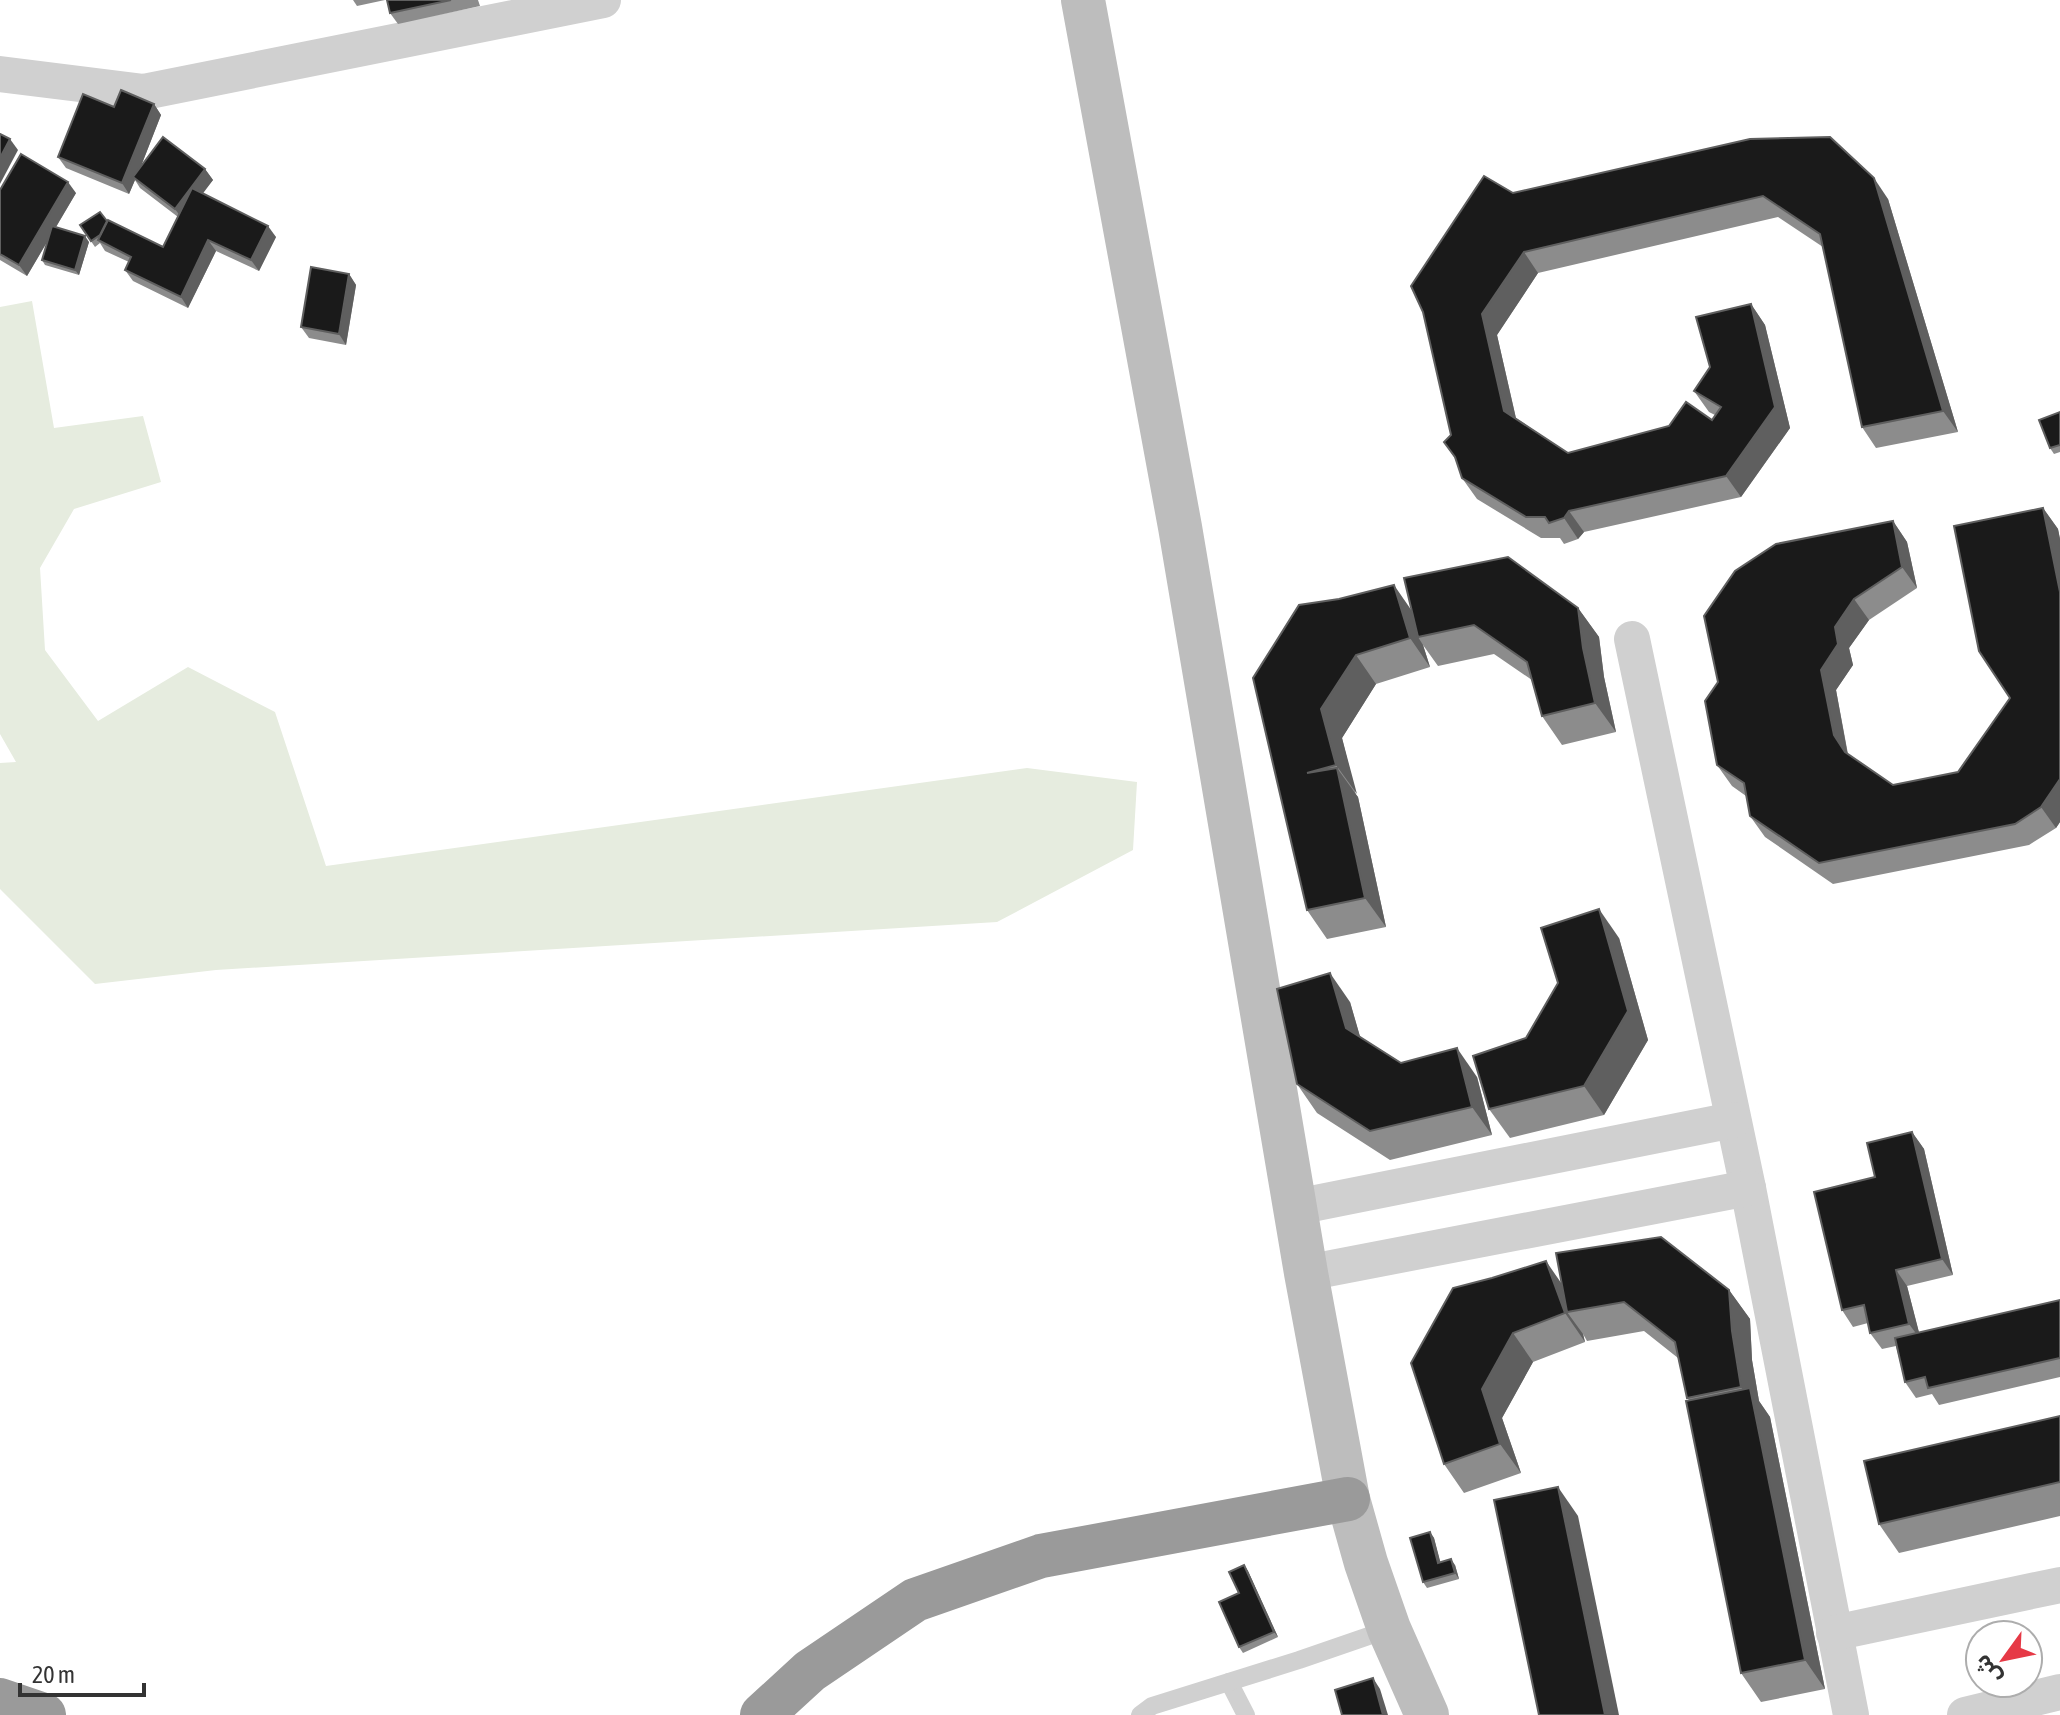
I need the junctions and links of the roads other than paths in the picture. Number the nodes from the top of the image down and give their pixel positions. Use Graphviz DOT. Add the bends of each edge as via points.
graph roads {
  1 [pos="603,0"];
  2 [pos="1083,0"];
  3 [pos="0,74"];
  4 [pos="1632,639"];
  5 [pos="1733,1120"];
  6 [pos="1748,1188"];
  7 [pos="1296,1207"];
  8 [pos="1306,1273"];
  9 [pos="1348,1499"];
  10 [pos="2060,1585"];
  11 [pos="1389,1629"];
  12 [pos="1834,1633"];
  13 [pos="1229,1682"];
  14 [pos="2060,1692"];
  15 [pos="0,1700"];
  16 [pos="44,1715"];
  17 [pos="762,1715"];
  18 [pos="1140,1715"];
  19 [pos="1246,1715"];
  20 [pos="1427,1715"];
  21 [pos="1851,1715"];
  22 [pos="1965,1715"];
  1 -- 3 [label="street" via="144,92"];
  2 -- 7 [label="main road"];
  4 -- 5 [label="street"];
  5 -- 6 [label="street"];
  5 -- 7 [label="street"];
  6 -- 8 [label="street"];
  6 -- 12 [label="street"];
  7 -- 8 [label="main road"];
  8 -- 9 [label="main road"];
  9 -- 11 [label="main road"];
  9 -- 17 [label="highway" via="1041,1556 915,1600 810,1671"];
  10 -- 12 [label="street"];
  11 -- 13 [label="lane"];
  11 -- 20 [label="main road"];
  12 -- 21 [label="street"];
  13 -- 18 [label="lane" via="1152,1706"];
  13 -- 19 [label="lane"];
  14 -- 22 [label="street"];
  15 -- 16 [label="highway"];
}
